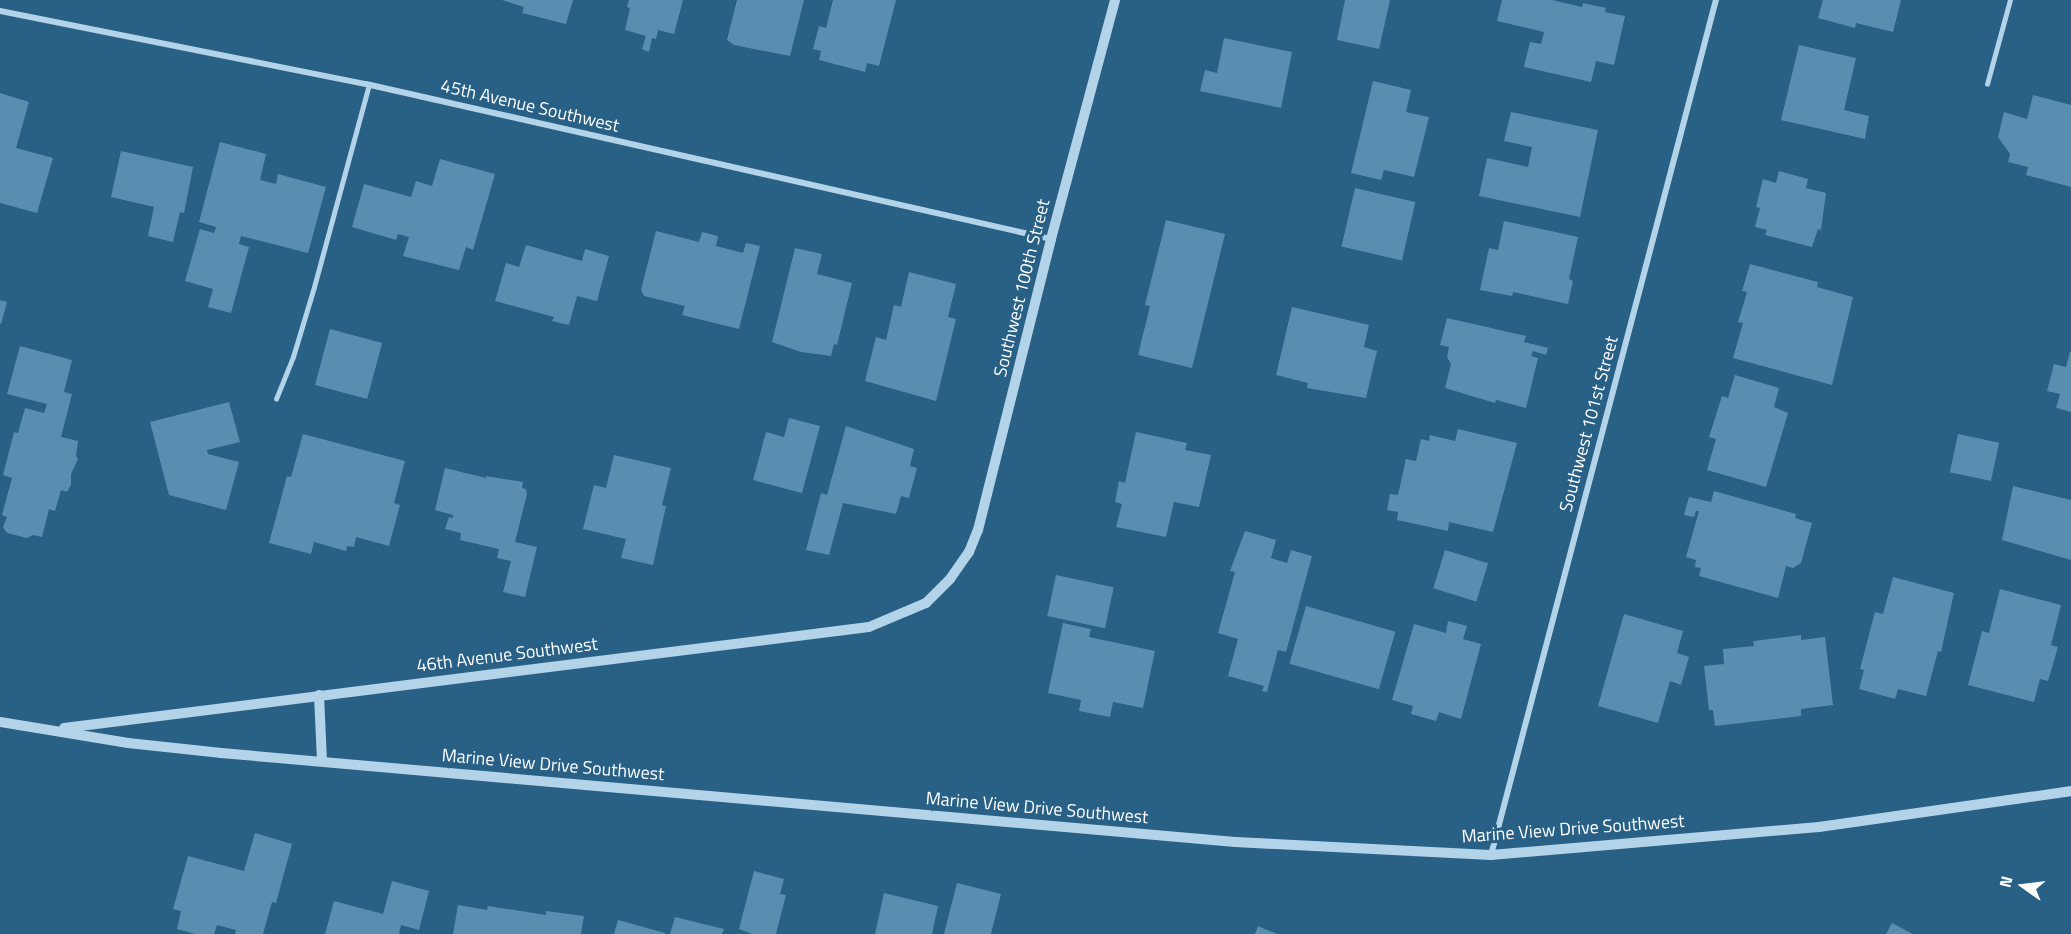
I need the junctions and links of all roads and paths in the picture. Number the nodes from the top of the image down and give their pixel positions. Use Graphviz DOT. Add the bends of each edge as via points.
graph roads {
  1 [pos="1115,0"];
  2 [pos="1716,0"];
  3 [pos="2010,0"];
  4 [pos="0,11"];
  5 [pos="1987,84"];
  6 [pos="369,85"];
  7 [pos="1051,239"];
  8 [pos="276,399"];
  9 [pos="950,579"];
  10 [pos="319,695"];
  11 [pos="0,722"];
  12 [pos="55,729"];
  13 [pos="322,761"];
  14 [pos="2071,791"];
  15 [pos="1491,855"];
  1 -- 7 [label="street, Southwest 100th Street"];
  2 -- 15 [label="street, Southwest 101st Street"];
  3 -- 5 [label="lane"];
  4 -- 6 [label="street, 45th Avenue Southwest"];
  6 -- 7 [label="street, 45th Avenue Southwest"];
  6 -- 8 [label="lane" via="311,297"];
  7 -- 9 [label="street, Southwest 100th Street" via="978,530 969,552"];
  9 -- 10 [label="street, 46th Avenue Southwest" via="926,603 869,627"];
  10 -- 12 [label="street, 46th Avenue Southwest"];
  10 -- 13 [label="street"];
  11 -- 12 [label="street, Marine View Drive Southwest"];
  12 -- 13 [label="street, Marine View Drive Southwest" via="128,743"];
  13 -- 15 [label="street, Marine View Drive Southwest" via="1234,842"];
  14 -- 15 [label="street, Marine View Drive Southwest" via="1819,827"];
}
